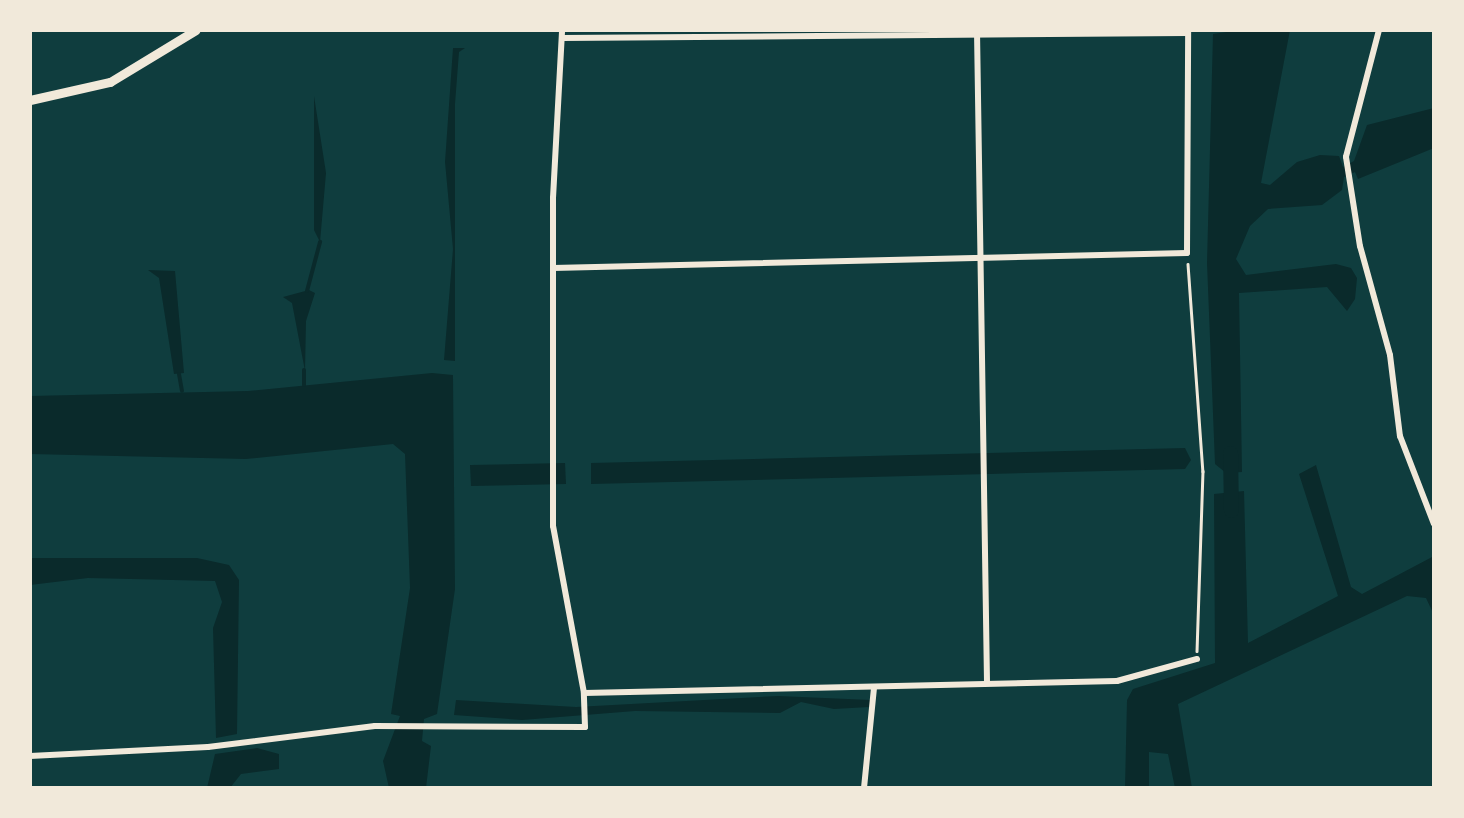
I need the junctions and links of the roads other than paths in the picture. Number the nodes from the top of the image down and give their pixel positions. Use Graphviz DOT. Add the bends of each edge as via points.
graph roads {
  1 [pos="196,30"];
  2 [pos="1380,30"];
  3 [pos="977,31"];
  4 [pos="1187,32"];
  5 [pos="562,34"];
  6 [pos="30,100"];
  7 [pos="981,257"];
  8 [pos="552,268"];
  9 [pos="1434,524"];
  10 [pos="1197,659"];
  11 [pos="987,682"];
  12 [pos="874,687"];
  13 [pos="584,693"];
  14 [pos="30,756"];
  15 [pos="864,788"];
  1 -- 6 [label="main road" via="110,82"];
  2 -- 9 [label="street" via="1346,156 1360,246 1390,355 1400,436"];
  3 -- 4 [label="street" via="1061,38"];
  3 -- 5 [label="street"];
  3 -- 7 [label="street"];
  4 -- 7 [label="street" via="1187,253"];
  5 -- 8 [label="street"];
  7 -- 8 [label="street"];
  7 -- 11 [label="street"];
  8 -- 13 [label="street" via="553,512"];
  10 -- 11 [label="street" via="1117,680"];
  11 -- 12 [label="street"];
  12 -- 13 [label="street"];
  12 -- 15 [label="street"];
  13 -- 14 [label="street" via="585,727 375,726 208,747"];
}
